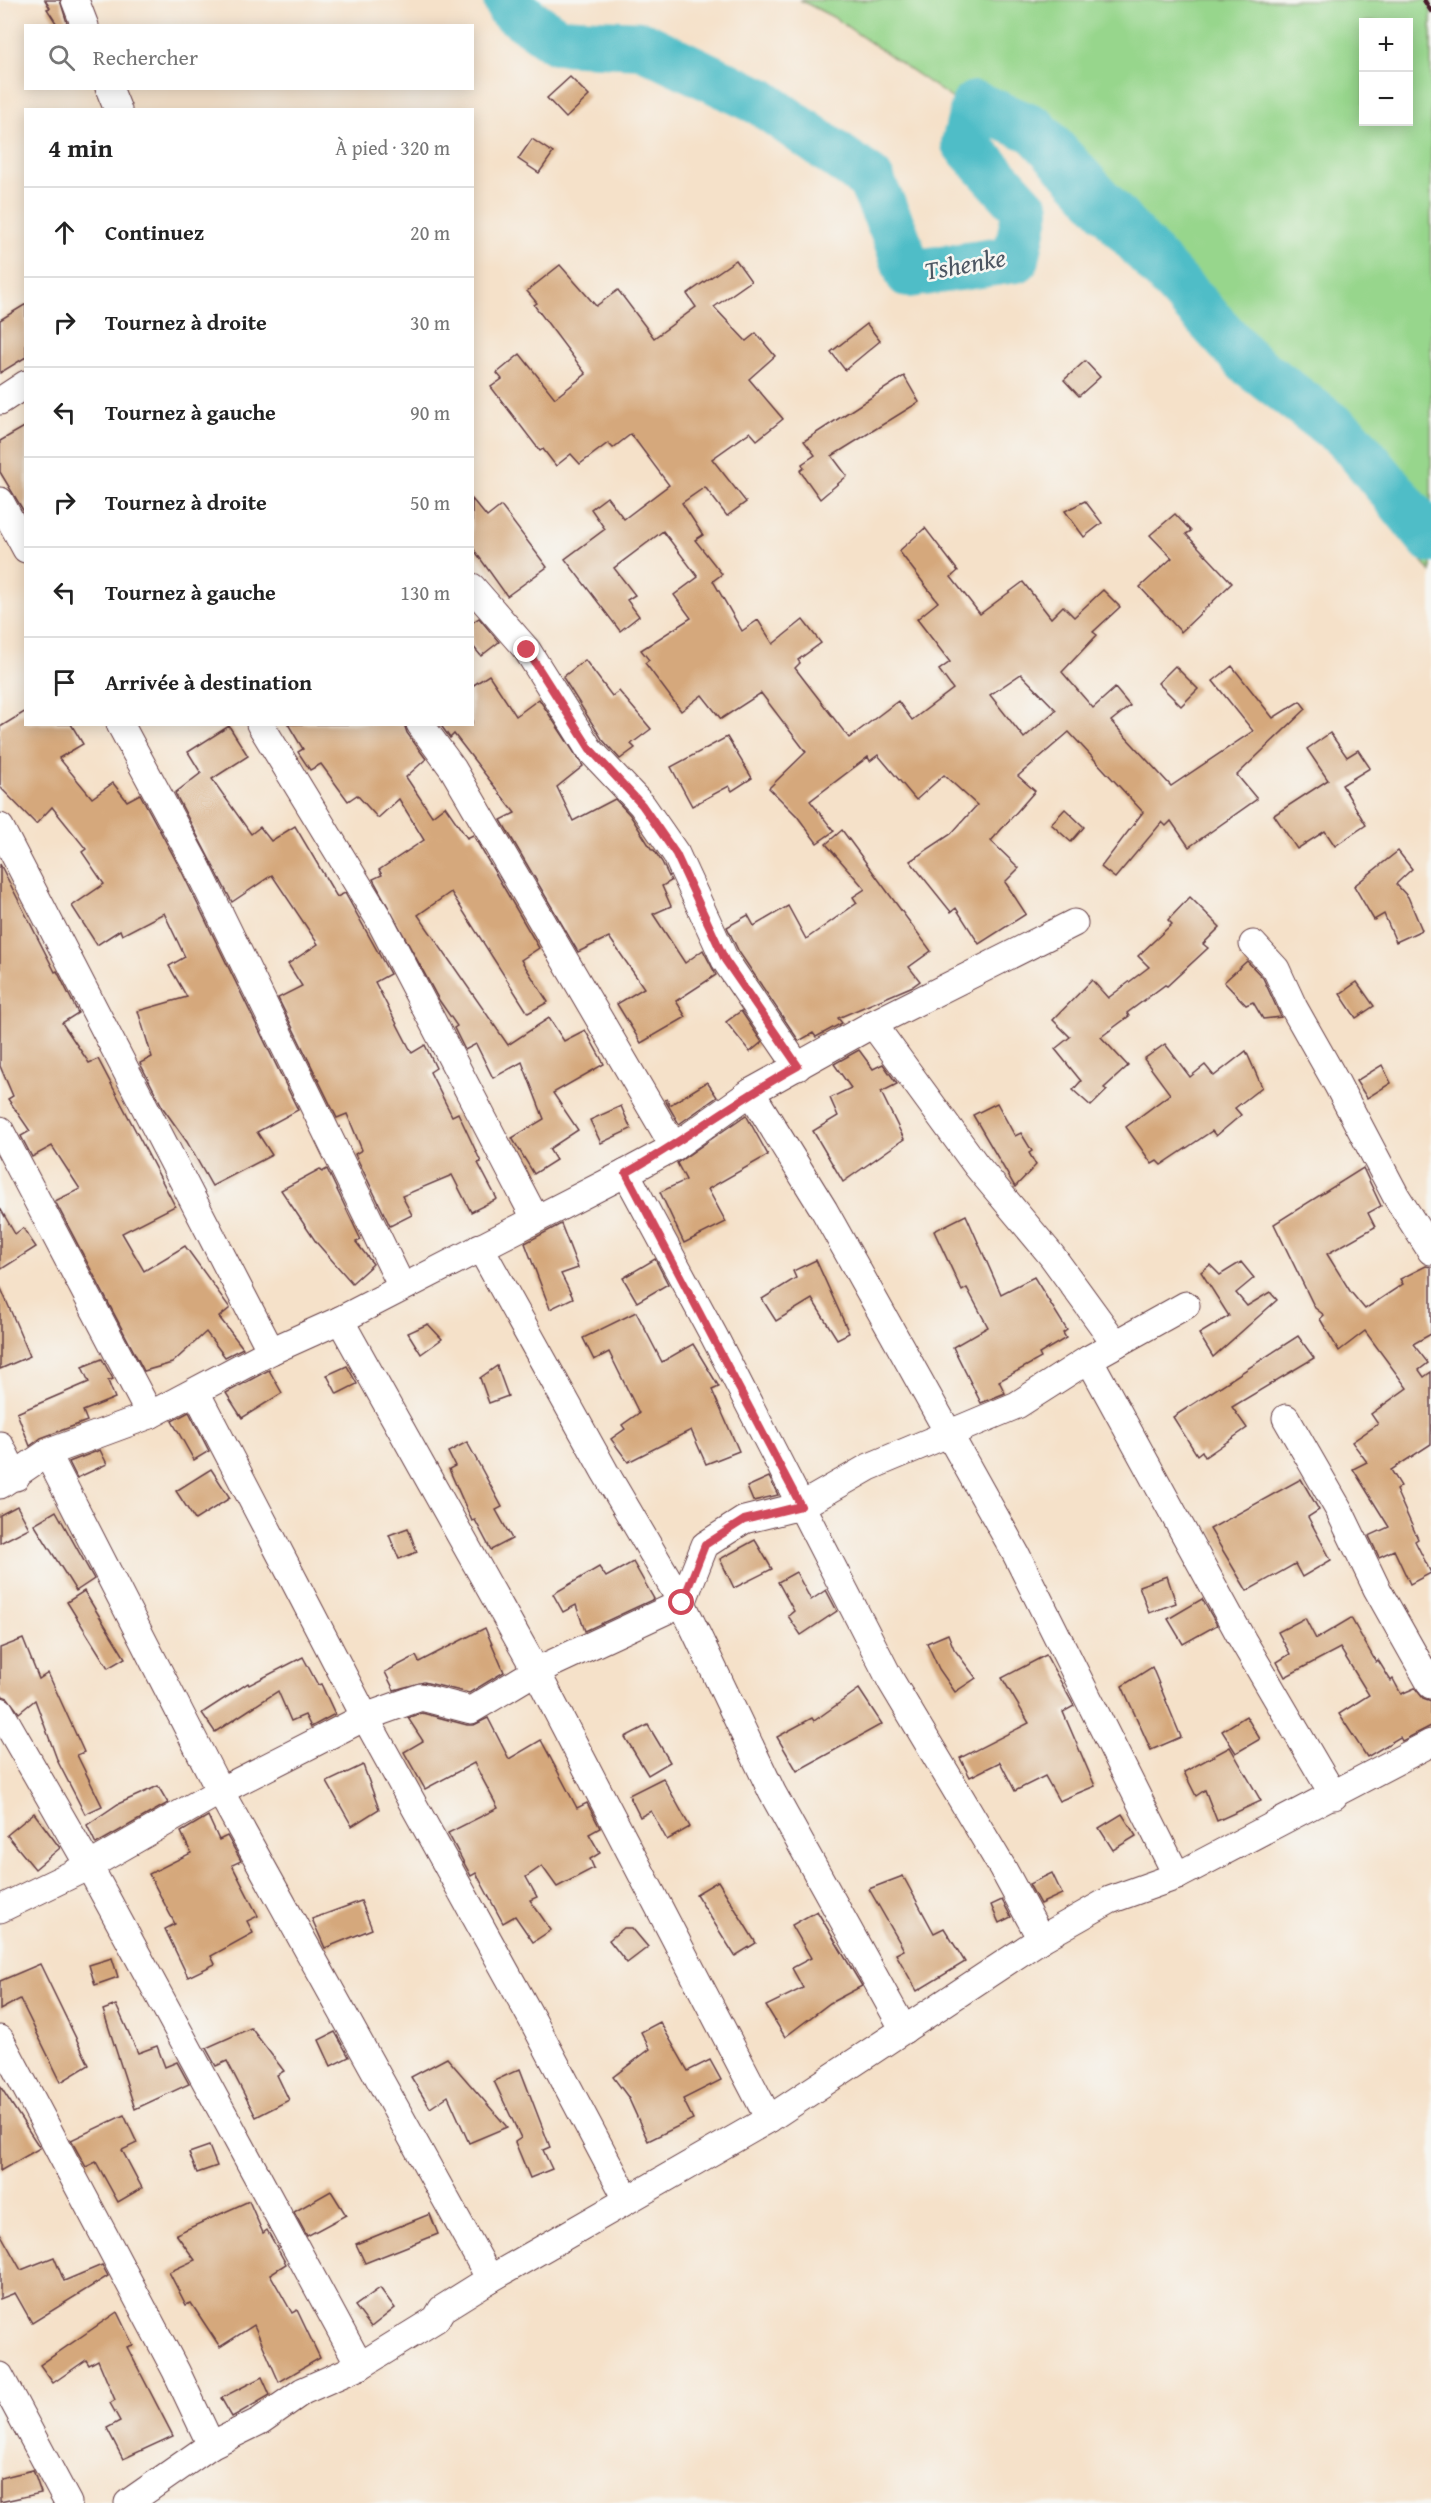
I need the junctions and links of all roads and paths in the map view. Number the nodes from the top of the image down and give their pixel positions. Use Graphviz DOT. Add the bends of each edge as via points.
graph roads {
  1 [pos="75,0"];
  2 [pos="84,24"];
  3 [pos="110,90"];
  4 [pos="116,108"];
  5 [pos="24,385"];
  6 [pos="0,401"];
  7 [pos="0,501"];
  8 [pos="24,545"];
  9 [pos="474,589"];
  10 [pos="121,726"];
  11 [pos="261,726"];
  12 [pos="421,726"];
  13 [pos="0,827"];
  14 [pos="1074,923"];
  15 [pos="1253,944"];
  16 [pos="873,1024"];
  17 [pos="798,1066"];
  18 [pos="752,1092"];
  19 [pos="0,1130"];
  20 [pos="674,1147"];
  21 [pos="626,1173"];
  22 [pos="535,1218"];
  23 [pos="480,1247"];
  24 [pos="1431,1251"];
  25 [pos="402,1287"];
  26 [pos="1186,1305"];
  27 [pos="340,1320"];
  28 [pos="1116,1344"];
  29 [pos="271,1351"];
  30 [pos="1089,1359"];
  31 [pos="196,1392"];
  32 [pos="150,1415"];
  33 [pos="1286,1418"];
  34 [pos="947,1434"];
  35 [pos="0,1445"];
  36 [pos="47,1453"];
  37 [pos="8,1481"];
  38 [pos="801,1506"];
  39 [pos="682,1603"];
  40 [pos="536,1671"];
  41 [pos="1431,1685"];
  42 [pos="0,1711"];
  43 [pos="365,1717"];
  44 [pos="1431,1743"];
  45 [pos="220,1791"];
  46 [pos="1334,1796"];
  47 [pos="89,1866"];
  48 [pos="1177,1876"];
  49 [pos="0,1910"];
  50 [pos="1041,1939"];
  51 [pos="904,2030"];
  52 [pos="0,2039"];
  53 [pos="769,2119"];
  54 [pos="627,2199"];
  55 [pos="490,2279"];
  56 [pos="360,2366"];
  57 [pos="0,2376"];
  58 [pos="211,2445"];
  59 [pos="68,2503"];
  60 [pos="128,2503"];
  1 -- 2 [label="street"];
  3 -- 4 [label="street"];
  5 -- 6 [label="street"];
  7 -- 8 [label="street"];
  9 -- 17 [label="street" via="527,650 590,749 642,805 676,854 725,960"];
  10 -- 25 [label="street" via="195,863"];
  11 -- 22 [label="street" via="379,919"];
  12 -- 20 [label="street" via="453,769"];
  13 -- 29 [label="street"];
  14 -- 16 [label="street"];
  15 -- 24 [label="street" via="1276,969 1396,1196"];
  16 -- 17 [label="street"];
  16 -- 28 [label="street" via="976,1165 1052,1256"];
  17 -- 18 [label="street"];
  18 -- 20 [label="street"];
  18 -- 34 [label="street" via="824,1210"];
  19 -- 32 [label="street"];
  20 -- 21 [label="street"];
  21 -- 22 [label="street"];
  21 -- 38 [label="street"];
  22 -- 23 [label="street"];
  23 -- 25 [label="street"];
  23 -- 39 [label="street"];
  25 -- 27 [label="street"];
  26 -- 28 [label="street"];
  27 -- 29 [label="street"];
  27 -- 40 [label="street"];
  28 -- 30 [label="street"];
  29 -- 31 [label="street"];
  30 -- 34 [label="street" via="1017,1405"];
  30 -- 46 [label="street" via="1242,1639"];
  31 -- 32 [label="street"];
  31 -- 43 [label="street"];
  32 -- 36 [label="street"];
  33 -- 41 [label="street"];
  34 -- 38 [label="street" via="869,1467"];
  34 -- 48 [label="street" via="1016,1554"];
  35 -- 37 [label="street"];
  36 -- 37 [label="street"];
  36 -- 45 [label="street"];
  38 -- 39 [label="street" via="744,1520 705,1545"];
  38 -- 50 [label="street" via="891,1681"];
  39 -- 40 [label="street"];
  39 -- 51 [label="street" via="772,1792"];
  40 -- 43 [label="street" via="471,1710 421,1697"];
  40 -- 53 [label="street"];
  42 -- 47 [label="street"];
  43 -- 45 [label="street"];
  43 -- 54 [label="street"];
  44 -- 46 [label="street"];
  45 -- 47 [label="street"];
  45 -- 55 [label="street"];
  46 -- 48 [label="street"];
  47 -- 49 [label="street"];
  47 -- 56 [label="street"];
  48 -- 50 [label="street" via="1110,1899"];
  50 -- 51 [label="street"];
  51 -- 53 [label="street"];
  52 -- 58 [label="street" via="176,2371"];
  53 -- 54 [label="street"];
  54 -- 55 [label="street"];
  55 -- 56 [label="street" via="442,2309 436,2319"];
  56 -- 58 [label="street" via="303,2391 260,2421"];
  57 -- 59 [label="street"];
  58 -- 60 [label="street"];
}
